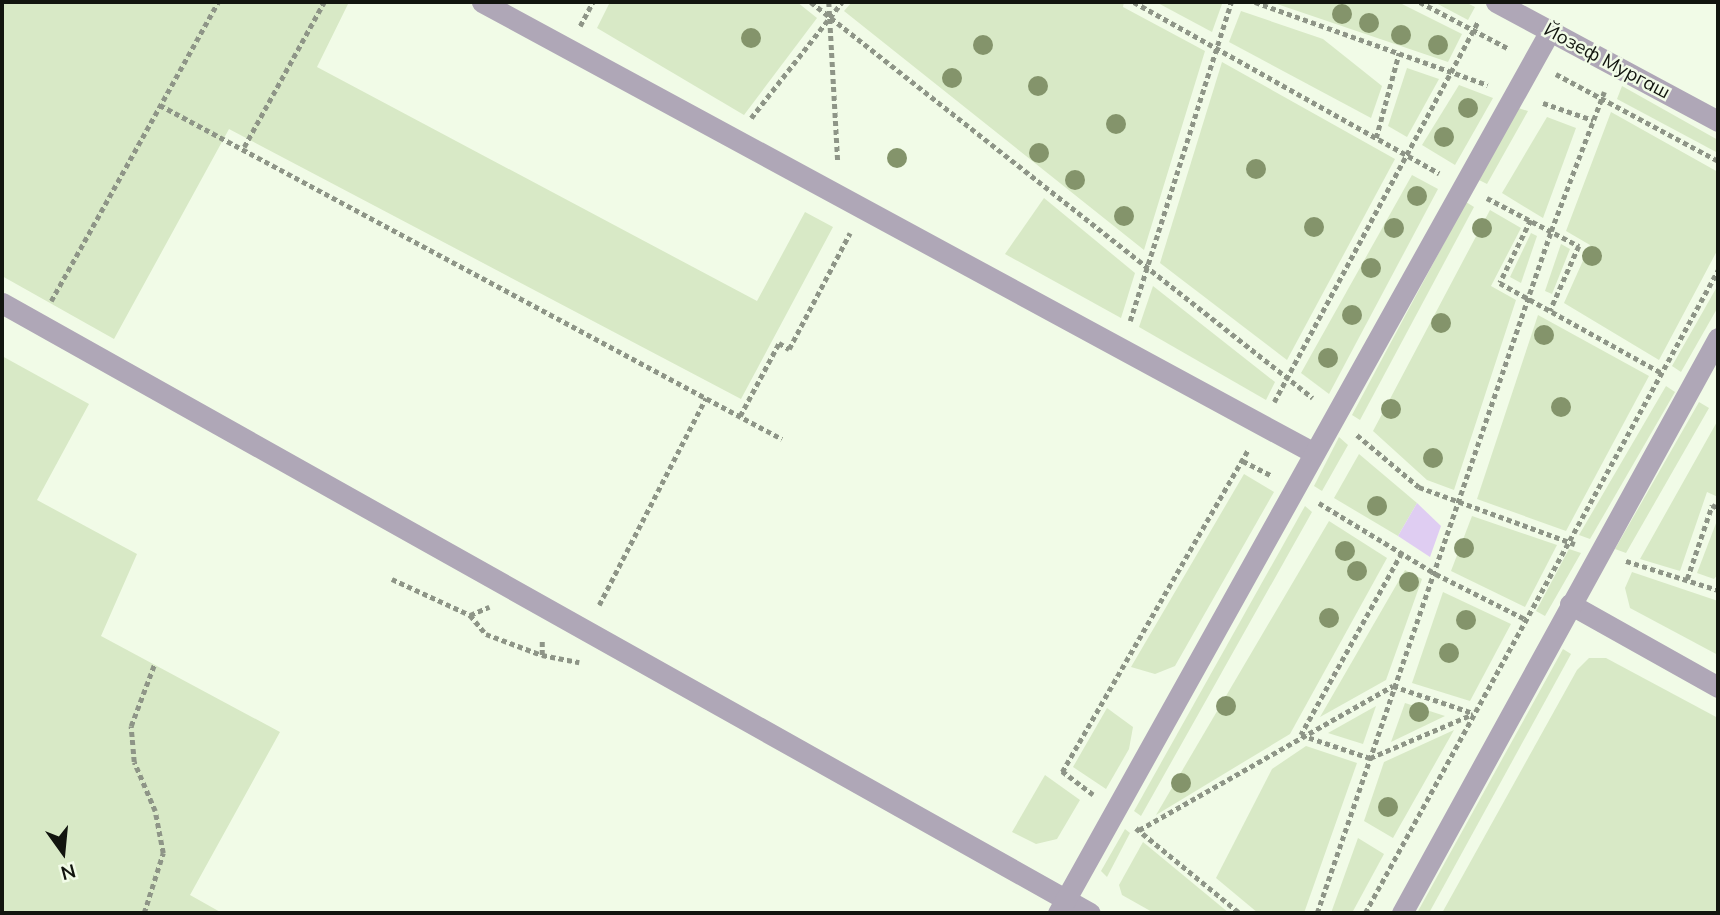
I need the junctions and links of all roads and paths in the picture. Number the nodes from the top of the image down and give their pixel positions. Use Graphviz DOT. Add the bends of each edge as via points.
graph roads {
  1 [pos="218,2"];
  2 [pos="324,2"];
  3 [pos="482,2"];
  4 [pos="811,2"];
  5 [pos="829,2"];
  6 [pos="842,2"];
  7 [pos="1134,2"];
  8 [pos="1231,2"];
  9 [pos="1255,2"];
  10 [pos="1419,2"];
  11 [pos="1490,6"];
  12 [pos="829,17"];
  13 [pos="1474,29"];
  14 [pos="1550,31"];
  15 [pos="1214,48"];
  16 [pos="1399,53"];
  17 [pos="1533,62"];
  18 [pos="1614,65"];
  19 [pos="1454,74"];
  20 [pos="1514,93"];
  21 [pos="1602,98"];
  22 [pos="160,105"];
  23 [pos="1593,120"];
  24 [pos="1718,121"];
  25 [pos="735,138"];
  26 [pos="1376,138"];
  27 [pos="244,147"];
  28 [pos="1408,156"];
  29 [pos="1718,161"];
  30 [pos="1461,184"];
  31 [pos="841,195"];
  32 [pos="863,207"];
  33 [pos="1531,220"];
  34 [pos="1552,231"];
  35 [pos="1147,270"];
  36 [pos="1718,270"];
  37 [pos="1529,299"];
  38 [pos="2,303"];
  39 [pos="1550,311"];
  40 [pos="39,323"];
  41 [pos="1718,338"];
  42 [pos="1121,349"];
  43 [pos="1662,373"];
  44 [pos="1287,378"];
  45 [pos="1690,388"];
  46 [pos="706,398"];
  47 [pos="740,416"];
  48 [pos="1334,416"];
  49 [pos="1261,425"];
  50 [pos="782,439"];
  51 [pos="1314,453"];
  52 [pos="1243,461"];
  53 [pos="1295,488"];
  54 [pos="1461,503"];
  55 [pos="1718,508"];
  56 [pos="1567,541"];
  57 [pos="1598,552"];
  58 [pos="1402,553"];
  59 [pos="1436,574"];
  60 [pos="392,579"];
  61 [pos="1687,579"];
  62 [pos="1718,590"];
  63 [pos="1570,604"];
  64 [pos="1525,619"];
  65 [pos="585,632"];
  66 [pos="588,663"];
  67 [pos="154,665"];
  68 [pos="1393,686"];
  69 [pos="1718,687"];
  70 [pos="1474,713"];
  71 [pos="1301,735"];
  72 [pos="1370,758"];
  73 [pos="1139,830"];
  74 [pos="1062,906"];
  75 [pos="144,913"];
  76 [pos="1090,913"];
  77 [pos="1317,913"];
  78 [pos="1365,913"];
  79 [pos="1402,913"];
  1 -- 22 [label="path"];
  2 -- 27 [label="path"];
  3 -- 25 [label="lane"];
  4 -- 12 [label="path"];
  5 -- 12 [label="path"];
  6 -- 12 [label="path"];
  7 -- 15 [label="path"];
  8 -- 15 [label="path"];
  9 -- 16 [label="path"];
  10 -- 13 [label="path"];
  11 -- 13 [label="path"];
  11 -- 14 [label="lane, Йозеф Мургаш"];
  12 -- 25 [label="path"];
  12 -- 31 [label="path"];
  12 -- 35 [label="path"];
  13 -- 17 [label="path"];
  13 -- 19 [label="path"];
  14 -- 17 [label="lane"];
  14 -- 18 [label="lane, Йозеф Мургаш"];
  15 -- 26 [label="path"];
  15 -- 35 [label="path"];
  16 -- 19 [label="path"];
  16 -- 26 [label="path"];
  17 -- 20 [label="lane"];
  17 -- 21 [label="path"];
  18 -- 21 [label="path"];
  18 -- 24 [label="lane, Йозеф Мургаш"];
  19 -- 20 [label="path"];
  19 -- 28 [label="path"];
  20 -- 23 [label="path"];
  20 -- 30 [label="lane"];
  21 -- 23 [label="path"];
  21 -- 29 [label="path"];
  22 -- 27 [label="path"];
  22 -- 40 [label="path"];
  23 -- 34 [label="path"];
  25 -- 31 [label="lane"];
  26 -- 28 [label="path"];
  27 -- 46 [label="path"];
  28 -- 30 [label="path"];
  28 -- 44 [label="path"];
  30 -- 33 [label="path"];
  30 -- 48 [label="lane"];
  31 -- 32 [label="lane"];
  32 -- 42 [label="lane"];
  32 -- 47 [label="path" via="789,349 779,343"];
  33 -- 34 [label="path"];
  33 -- 37 [label="path" via="1500,283"];
  34 -- 37 [label="path"];
  34 -- 39 [label="path" via="1579,246"];
  35 -- 42 [label="path"];
  35 -- 44 [label="path"];
  36 -- 43 [label="path"];
  37 -- 39 [label="path"];
  37 -- 54 [label="path"];
  38 -- 40 [label="lane"];
  39 -- 43 [label="path"];
  40 -- 65 [label="lane"];
  41 -- 45 [label="lane"];
  42 -- 49 [label="lane"];
  43 -- 45 [label="path"];
  43 -- 56 [label="path"];
  44 -- 48 [label="path"];
  44 -- 49 [label="path"];
  45 -- 57 [label="lane"];
  46 -- 47 [label="path"];
  46 -- 65 [label="path"];
  47 -- 50 [label="path"];
  48 -- 51 [label="lane"];
  48 -- 54 [label="path" via="1419,487"];
  49 -- 51 [label="lane"];
  51 -- 53 [label="lane"];
  52 -- 53 [label="path"];
  53 -- 58 [label="path"];
  53 -- 74 [label="lane"];
  54 -- 56 [label="path"];
  54 -- 59 [label="path"];
  55 -- 61 [label="path" via="1712,505"];
  56 -- 57 [label="path"];
  56 -- 64 [label="path"];
  57 -- 61 [label="path"];
  57 -- 63 [label="lane"];
  58 -- 59 [label="path"];
  58 -- 71 [label="path"];
  59 -- 64 [label="path"];
  59 -- 68 [label="path"];
  60 -- 66 [label="path" via="470,615 486,634 542,655"];
  61 -- 62 [label="path"];
  63 -- 69 [label="lane"];
  63 -- 79 [label="lane"];
  64 -- 70 [label="path"];
  65 -- 74 [label="lane"];
  67 -- 75 [label="path" via="131,726 134,762 155,811 163,853"];
  68 -- 70 [label="path"];
  68 -- 71 [label="path"];
  68 -- 72 [label="path"];
  70 -- 72 [label="path"];
  70 -- 78 [label="path"];
  71 -- 72 [label="path"];
  71 -- 73 [label="path"];
  72 -- 77 [label="path"];
  74 -- 76 [label="lane"];
}
